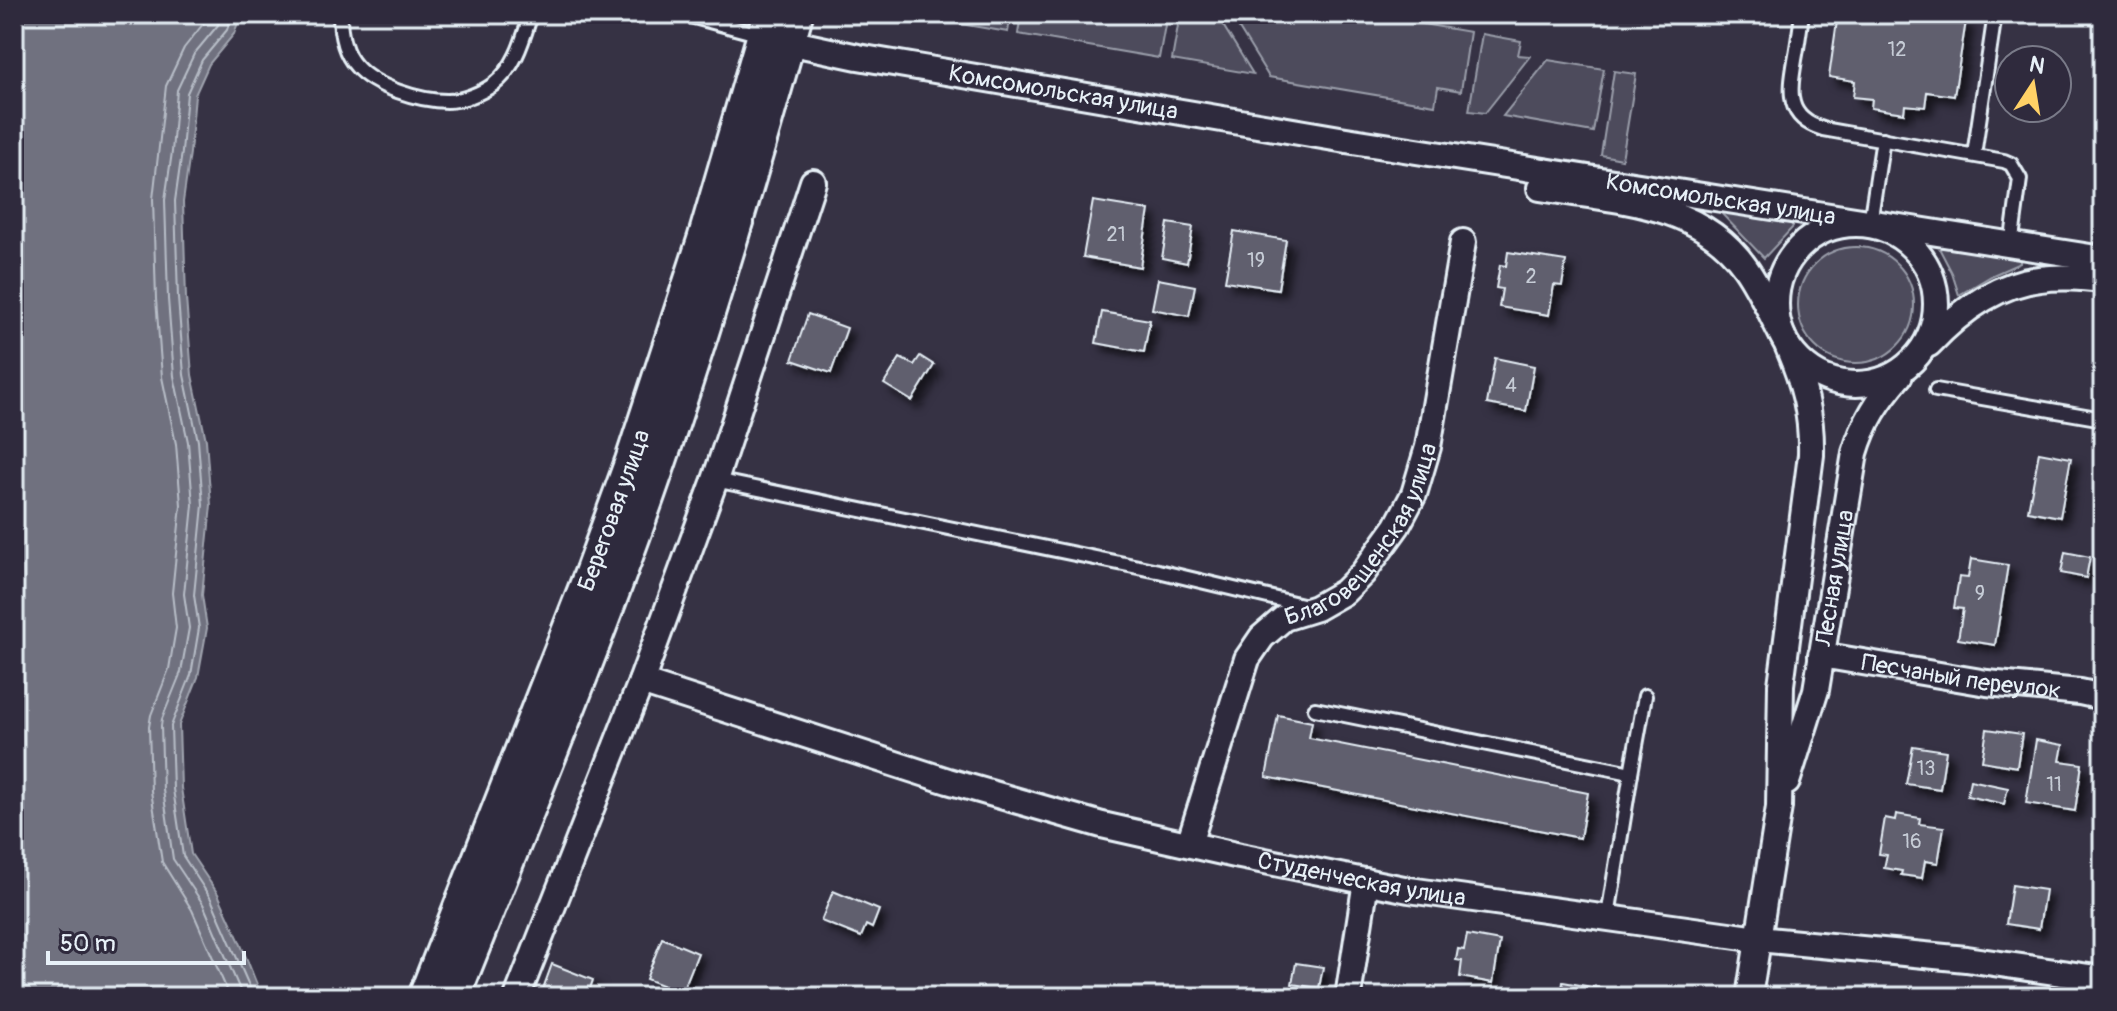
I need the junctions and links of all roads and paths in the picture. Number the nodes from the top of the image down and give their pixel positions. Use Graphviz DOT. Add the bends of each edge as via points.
graph roads {
  1 [pos="340,14"];
  2 [pos="531,14"];
  3 [pos="683,14"];
  4 [pos="1802,14"];
  5 [pos="1995,14"];
  6 [pos="780,26"];
  7 [pos="1340,139"];
  8 [pos="1883,139"];
  9 [pos="1974,155"];
  10 [pos="813,182"];
  11 [pos="1862,224"];
  12 [pos="1463,242"];
  13 [pos="2011,246"];
  14 [pos="2103,259"];
  15 [pos="2103,280"];
  16 [pos="1785,342"];
  17 [pos="1915,359"];
  18 [pos="1936,390"];
  19 [pos="2103,419"];
  20 [pos="715,480"];
  21 [pos="1323,610"];
  22 [pos="1821,655"];
  23 [pos="641,682"];
  24 [pos="1645,696"];
  25 [pos="2103,697"];
  26 [pos="1315,709"];
  27 [pos="1631,773"];
  28 [pos="1779,807"];
  29 [pos="1189,844"];
  30 [pos="1366,881"];
  31 [pos="1608,916"];
  32 [pos="1758,939"];
  33 [pos="2103,979"];
  34 [pos="425,997"];
  35 [pos="453,997"];
  36 [pos="517,997"];
  37 [pos="1348,997"];
  38 [pos="1749,997"];
  1 -- 2 [label="lane" via="344,48 369,78 407,94 448,101 494,84 519,50"];
  3 -- 6 [label="lane"];
  4 -- 8 [label="lane" via="1791,91 1796,111 1811,125"];
  5 -- 9 [label="lane"];
  6 -- 7 [label="street, Комсомольская улица" via="858,57"];
  6 -- 34 [label="main road, Береговая улица" via="592,571"];
  6 -- 35 [label="main road, Береговая улица" via="718,278 655,473"];
  7 -- 11 [label="street, Комсомольская улица"];
  7 -- 16 [label="street, Комсомольская улица" via="1479,178 1650,207 1692,220 1723,241 1744,265"];
  8 -- 9 [label="lane"];
  8 -- 11 [label="lane"];
  9 -- 13 [label="lane" via="2011,164 2020,179"];
  10 -- 20 [label="street"];
  11 -- 13 [label="street, Комсомольская улица"];
  11 -- 16 [label="street" via="1821,232 1789,260 1776,301"];
  11 -- 17 [label="street" via="1907,242 1931,277 1935,319"];
  12 -- 21 [label="street, Благовещенская улица" via="1428,447 1414,494 1363,573"];
  13 -- 14 [label="street, Комсомольская улица"];
  15 -- 17 [label="street" via="2040,279 2004,289 1969,308"];
  16 -- 17 [label="street" via="1814,373 1844,384 1881,381"];
  16 -- 28 [label="street, Лесная улица" via="1808,401 1812,438 1781,685"];
  17 -- 22 [label="street, Лесная улица" via="1877,403 1859,438"];
  18 -- 19 [label="lane"];
  20 -- 21 [label="lane"];
  20 -- 23 [label="street"];
  21 -- 29 [label="street, Благовещенская улица" via="1284,618 1247,659"];
  22 -- 25 [label="street, Песчаный переулок"];
  22 -- 28 [label="street, Лесная улица" via="1816,690"];
  23 -- 29 [label="street, Студенческая улица" via="948,781"];
  23 -- 36 [label="street"];
  24 -- 27 [label="lane"];
  26 -- 27 [label="lane"];
  27 -- 31 [label="lane"];
  28 -- 32 [label="street, Лесная улица"];
  29 -- 30 [label="street, Студенческая улица"];
  30 -- 31 [label="street, Студенческая улица"];
  30 -- 37 [label="street"];
  31 -- 32 [label="street, Студенческая улица"];
  32 -- 33 [label="street, Студенческая улица" via="1966,959"];
  32 -- 38 [label="street, Лесная улица"];
}
